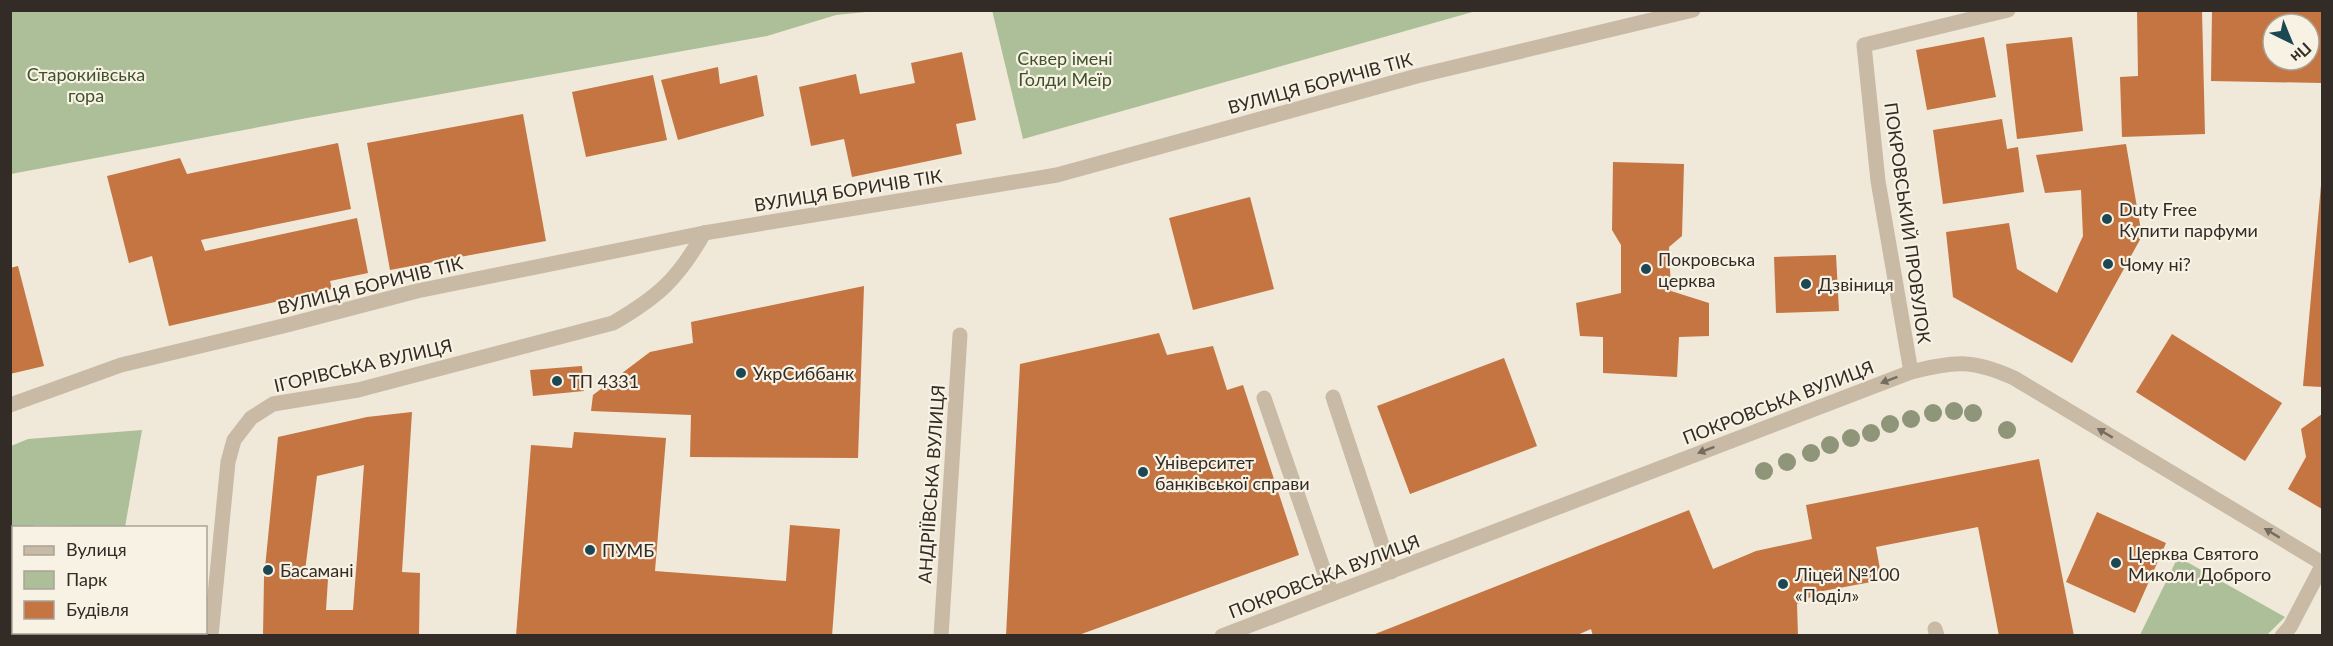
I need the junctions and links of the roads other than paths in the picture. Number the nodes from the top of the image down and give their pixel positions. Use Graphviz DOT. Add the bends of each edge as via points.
graph roads {
  1 [pos="1693,10"];
  2 [pos="2008,10"];
  3 [pos="704,233"];
  4 [pos="960,335"];
  5 [pos="1911,372"];
  6 [pos="1333,397"];
  7 [pos="1264,398"];
  8 [pos="10,405"];
  9 [pos="2322,565"];
  10 [pos="1391,572"];
  11 [pos="1332,594"];
  12 [pos="212,636"];
  13 [pos="941,636"];
  14 [pos="1222,636"];
  15 [pos="2282,636"];
  1 -- 3 [label="street, ВУЛИЦЯ БОРИЧІВ ТІК" via="1417,76 1057,175"];
  2 -- 5 [label="street, ПОКРОВСЬКИЙ ПРОВУЛОК" via="1864,45 1878,181"];
  3 -- 8 [label="street, ВУЛИЦЯ БОРИЧІВ ТІК" via="417,291 121,365"];
  3 -- 12 [label="street, ІГОРІВСЬКА ВУЛИЦЯ" via="671,282 644,305 613,323 358,390 273,404 251,418 234,440 228,462"];
  4 -- 13 [label="street, АНДРІЇВСЬКА ВУЛИЦЯ"];
  9 -- 5 [label="street, ПОКРОВСЬКА ВУЛИЦЯ, one-way" via="2014,378 1971,363 1944,363"];
  5 -- 10 [label="street, ПОКРОВСЬКА ВУЛИЦЯ, one-way"];
  6 -- 10 [label="street"];
  7 -- 11 [label="street"];
  9 -- 15 [label="street"];
  10 -- 11 [label="street, ПОКРОВСЬКА ВУЛИЦЯ"];
  11 -- 14 [label="street, ПОКРОВСЬКА ВУЛИЦЯ"];
}
